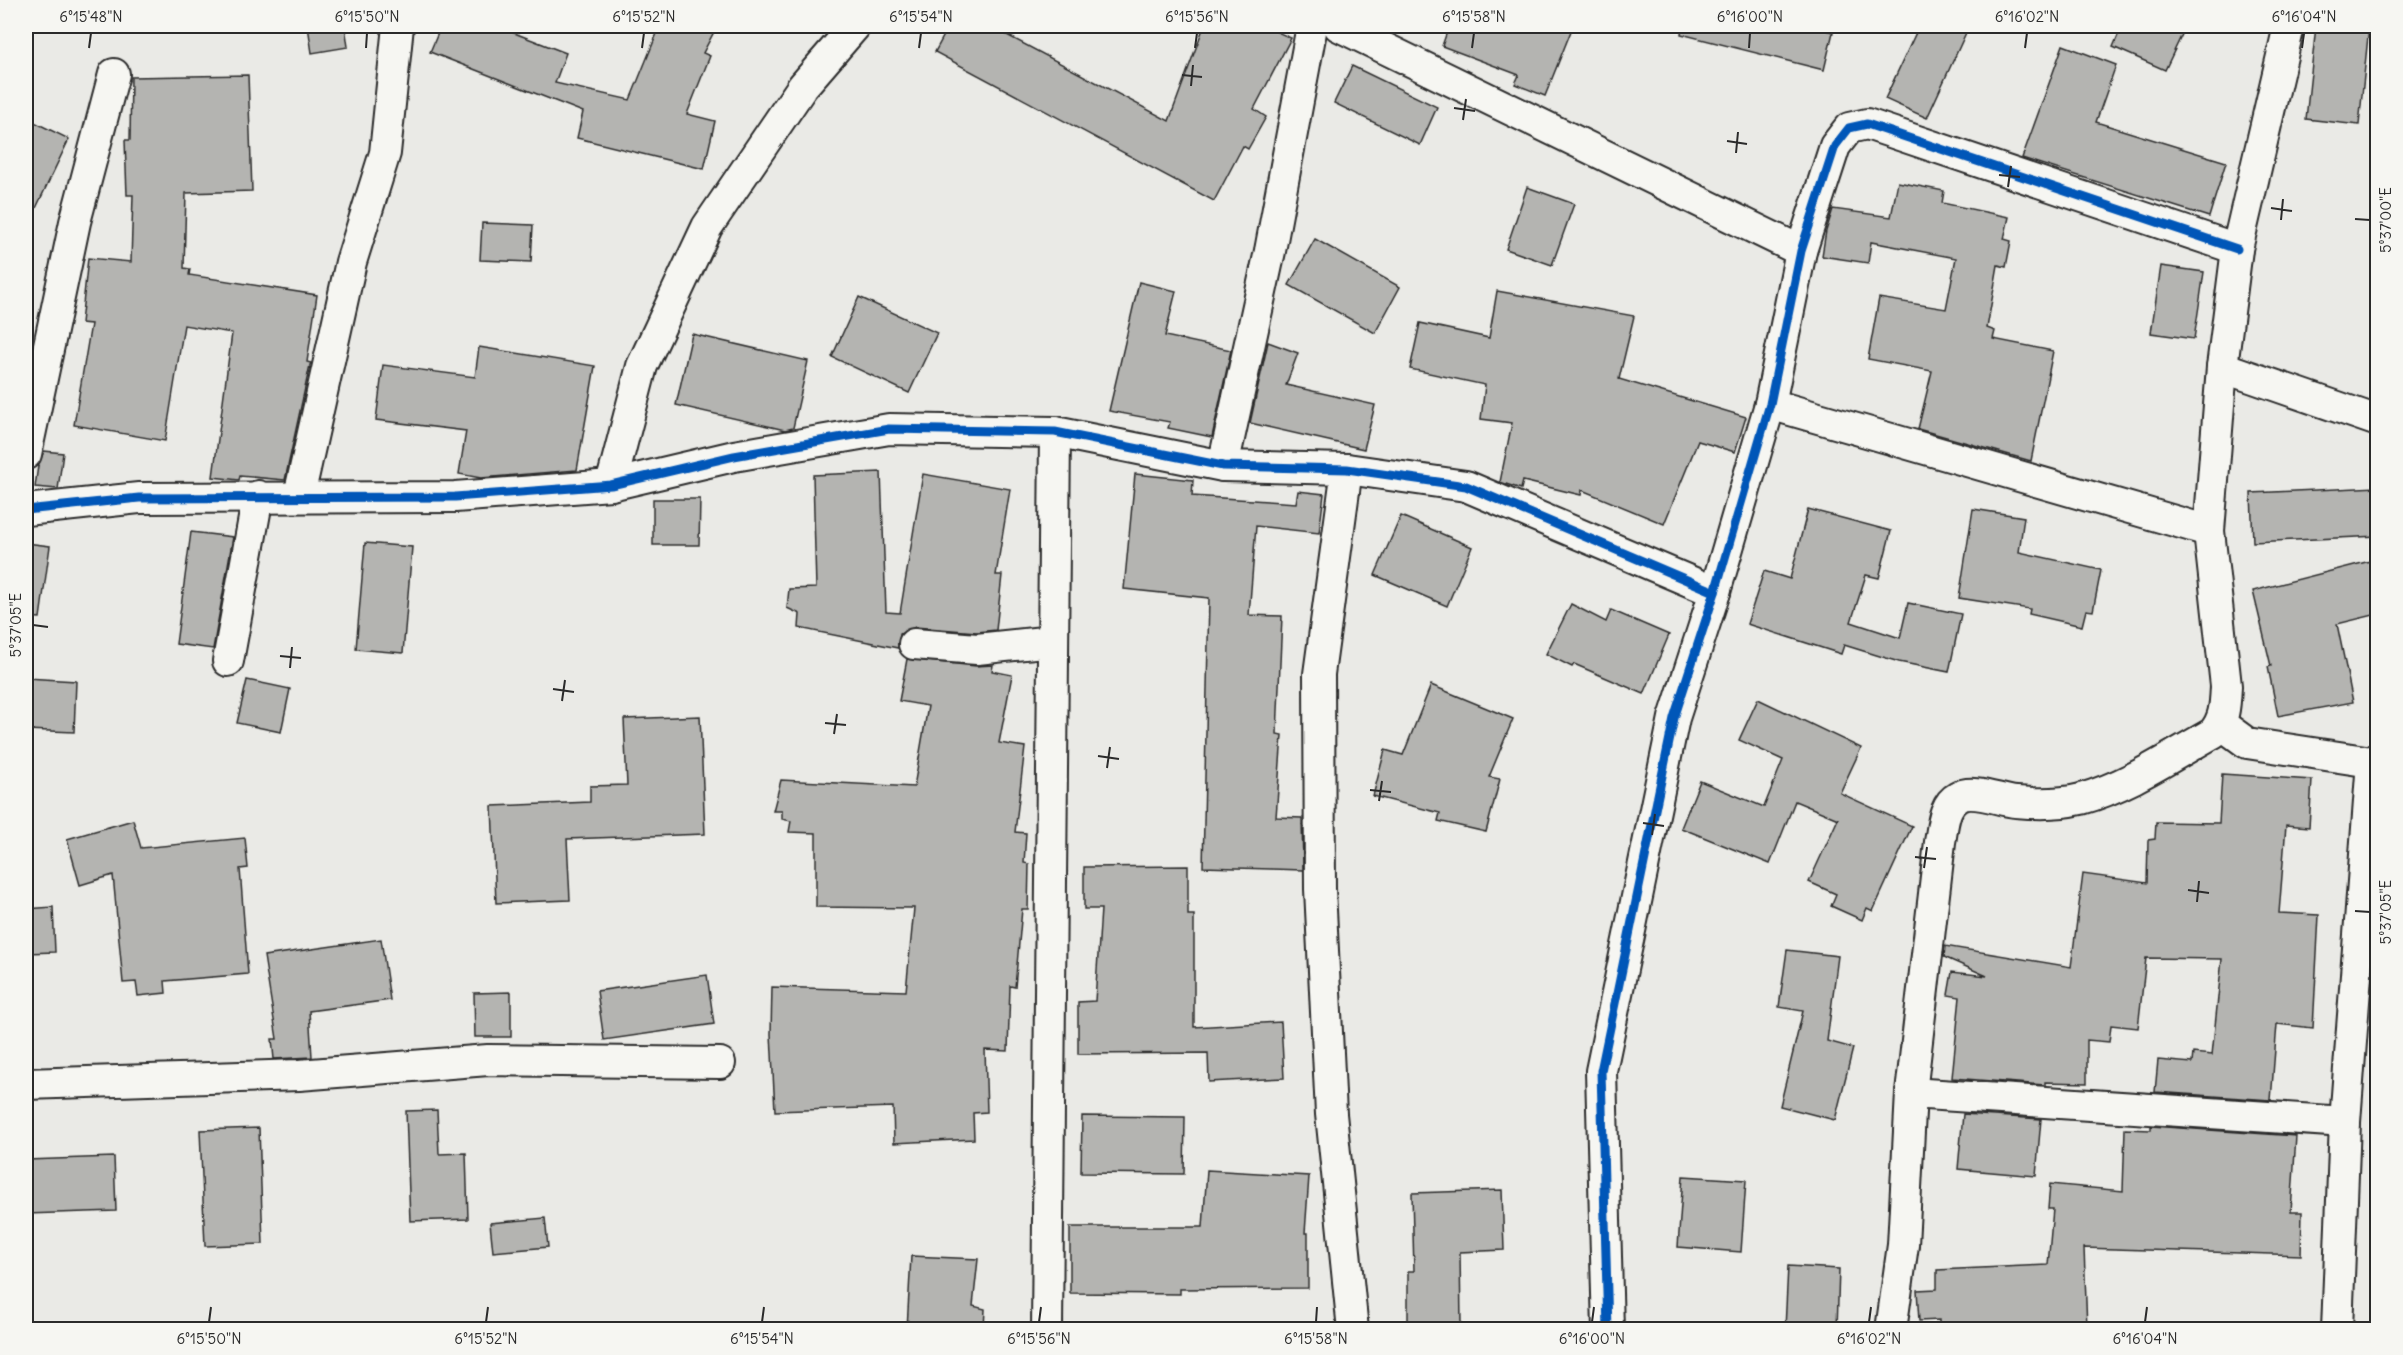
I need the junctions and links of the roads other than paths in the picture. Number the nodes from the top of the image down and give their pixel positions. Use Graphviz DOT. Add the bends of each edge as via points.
graph roads {
  1 [pos="398,26"];
  2 [pos="855,26"];
  3 [pos="1312,26"];
  4 [pos="1339,26"];
  5 [pos="2289,26"];
  6 [pos="114,74"];
  7 [pos="2237,249"];
  8 [pos="1801,251"];
  9 [pos="2222,367"];
  10 [pos="1770,404"];
  11 [pos="2378,421"];
  12 [pos="1055,432"];
  13 [pos="26,454"];
  14 [pos="1223,466"];
  15 [pos="1347,469"];
  16 [pos="611,485"];
  17 [pos="258,496"];
  18 [pos="299,496"];
  19 [pos="26,510"];
  20 [pos="2209,531"];
  21 [pos="1715,592"];
  22 [pos="1053,641"];
  23 [pos="914,644"];
  24 [pos="228,661"];
  25 [pos="2221,724"];
  26 [pos="2375,762"];
  27 [pos="720,1063"];
  28 [pos="26,1084"];
  29 [pos="1911,1093"];
  30 [pos="2345,1122"];
  31 [pos="1047,1329"];
  32 [pos="1353,1329"];
  33 [pos="1608,1329"];
  34 [pos="1892,1329"];
  35 [pos="2337,1329"];
  1 -- 18 [label="street" via="385,153 351,262"];
  2 -- 16 [label="street" via="803,86 707,227 642,366"];
  3 -- 14 [label="street" via="1270,251"];
  4 -- 8 [label="street"];
  5 -- 7 [label="street"];
  6 -- 13 [label="street" via="75,222"];
  7 -- 8 [label="street" via="1867,124 1849,128 1835,146"];
  7 -- 9 [label="street"];
  8 -- 10 [label="street"];
  9 -- 11 [label="street"];
  9 -- 20 [label="street"];
  10 -- 20 [label="street"];
  10 -- 21 [label="street"];
  12 -- 14 [label="street"];
  12 -- 16 [label="street" via="890,429 734,456"];
  12 -- 22 [label="street"];
  14 -- 15 [label="street"];
  15 -- 21 [label="street" via="1466,486"];
  15 -- 32 [label="street" via="1319,674 1320,854 1331,1114"];
  16 -- 18 [label="street" via="455,497"];
  17 -- 18 [label="street"];
  17 -- 19 [label="street" via="139,498"];
  17 -- 24 [label="street"];
  20 -- 25 [label="street" via="2226,686"];
  21 -- 33 [label="street" via="1674,718 1601,1071"];
  22 -- 23 [label="street" via="977,649"];
  22 -- 31 [label="street"];
  25 -- 26 [label="street" via="2247,743"];
  25 -- 29 [label="street" via="2213,733 2124,783 2080,799 2036,803 1970,794 1959,795 1948,804 1940,842"];
  26 -- 30 [label="street"];
  27 -- 28 [label="street" via="488,1060 299,1075"];
  29 -- 30 [label="street"];
  29 -- 34 [label="street" via="1903,1245"];
  30 -- 35 [label="street"];
}
